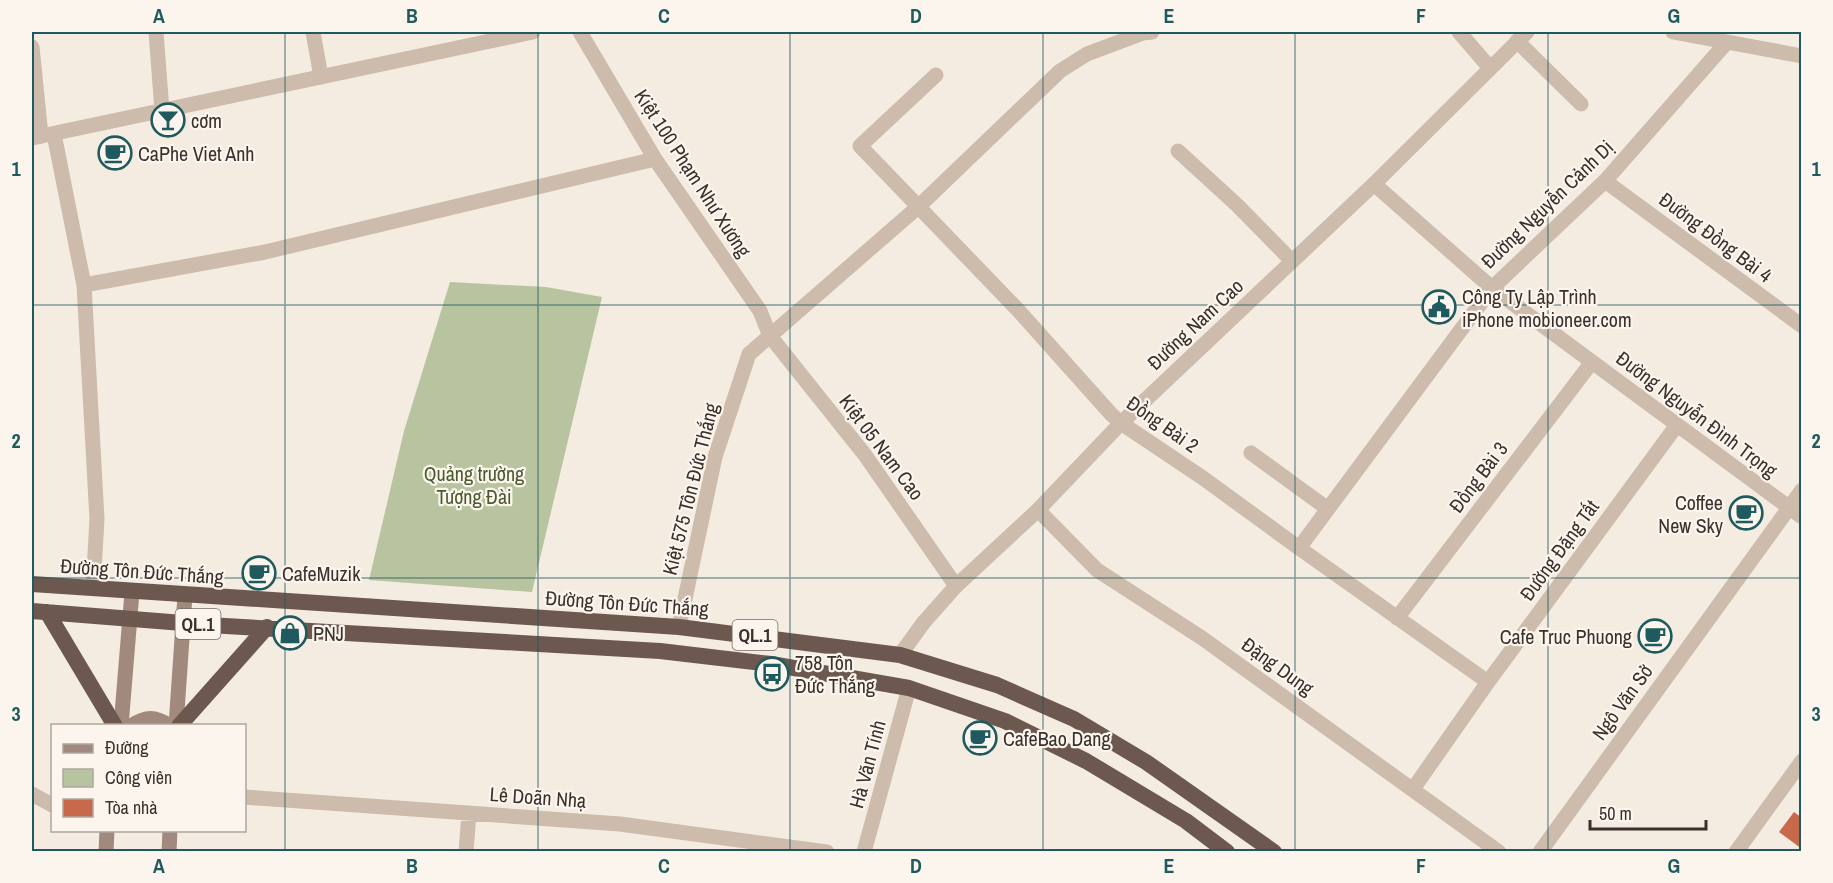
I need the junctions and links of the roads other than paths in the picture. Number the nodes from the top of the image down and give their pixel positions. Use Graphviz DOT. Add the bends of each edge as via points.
graph roads {
  1 [pos="156,32"];
  2 [pos="313,32"];
  3 [pos="533,32"];
  4 [pos="580,32"];
  5 [pos="1152,32"];
  6 [pos="1459,32"];
  7 [pos="1673,32"];
  8 [pos="1522,36"];
  9 [pos="484,37"];
  10 [pos="1727,42"];
  11 [pos="32,47"];
  12 [pos="1802,56"];
  13 [pos="1490,68"];
  14 [pos="936,75"];
  15 [pos="321,77"];
  16 [pos="1581,104"];
  17 [pos="162,111"];
  18 [pos="42,136"];
  19 [pos="1178,151"];
  20 [pos="655,159"];
  21 [pos="1605,181"];
  22 [pos="1374,184"];
  23 [pos="918,207"];
  24 [pos="1292,261"];
  25 [pos="84,285"];
  26 [pos="1492,288"];
  27 [pos="1802,326"];
  28 [pos="770,336"];
  29 [pos="1592,362"];
  30 [pos="1121,423"];
  31 [pos="1677,425"];
  32 [pos="1251,453"];
  33 [pos="1802,490"];
  34 [pos="1788,508"];
  35 [pos="1328,509"];
  36 [pos="1038,510"];
  37 [pos="1802,517"];
  38 [pos="1299,548"];
  39 [pos="32,584"];
  40 [pos="956,586"];
  41 [pos="93,588"];
  42 [pos="132,592"];
  43 [pos="185,595"];
  44 [pos="39,611"];
  45 [pos="1397,618"];
  46 [pos="130,619"];
  47 [pos="183,623"];
  48 [pos="267,627"];
  49 [pos="679,627"];
  50 [pos="900,655"];
  51 [pos="1488,681"];
  52 [pos="909,688"];
  53 [pos="114,724"];
  54 [pos="121,724"];
  55 [pos="135,724"];
  56 [pos="166,724"];
  57 [pos="178,724"];
  58 [pos="180,724"];
  59 [pos="1802,761"];
  60 [pos="1413,789"];
  61 [pos="32,794"];
  62 [pos="246,796"];
  63 [pos="51,804"];
  64 [pos="469,813"];
  65 [pos="105,832"];
  66 [pos="170,832"];
  67 [pos="106,852"];
  68 [pos="169,852"];
  69 [pos="466,852"];
  70 [pos="827,852"];
  71 [pos="864,852"];
  72 [pos="1227,852"];
  73 [pos="1274,852"];
  74 [pos="1499,852"];
  75 [pos="1540,852"];
  76 [pos="1736,852"];
  1 -- 17 [label="street"];
  2 -- 15 [label="street"];
  3 -- 9 [label="street"];
  4 -- 20 [label="street, Kiệt 100 Phạm Như Xương"];
  5 -- 23 [label="street, Kiệt 575 Tôn Đức Thắng" via="1086,54 1060,72"];
  6 -- 13 [label="street"];
  7 -- 10 [label="street"];
  8 -- 13 [label="street, Đường Nam Cao"];
  8 -- 16 [label="street"];
  9 -- 15 [label="street"];
  10 -- 12 [label="street"];
  10 -- 21 [label="street, Đường Nguyễn Cảnh Dị"];
  11 -- 18 [label="street"];
  13 -- 22 [label="street, Đường Nam Cao"];
  14 -- 23 [label="street, Đồng Bài 2" via="860,146"];
  15 -- 17 [label="street"];
  17 -- 18 [label="street"];
  18 -- 25 [label="street"];
  19 -- 24 [label="street"];
  20 -- 25 [label="street" via="266,252"];
  20 -- 28 [label="street, Kiệt 100 Phạm Như Xương" via="760,311"];
  21 -- 26 [label="street, Đường Nguyễn Cảnh Dị"];
  21 -- 27 [label="street, Đường Đồng Bài 4"];
  22 -- 24 [label="street, Đường Nam Cao"];
  22 -- 26 [label="street, Đường Nguyễn Đình Trọng"];
  23 -- 28 [label="street, Kiệt 575 Tôn Đức Thắng"];
  23 -- 30 [label="street, Đồng Bài 2"];
  24 -- 30 [label="street, Đường Nam Cao"];
  25 -- 41 [label="street" via="97,519"];
  26 -- 29 [label="street, Đường Nguyễn Đình Trọng"];
  26 -- 35 [label="street, Đường Nguyễn Cảnh Dị"];
  28 -- 40 [label="street, Kiệt 05 Nam Cao" via="865,455"];
  28 -- 49 [label="street, Kiệt 575 Tôn Đức Thắng" via="750,354 716,457"];
  29 -- 31 [label="street, Đường Nguyễn Đình Trọng"];
  29 -- 45 [label="street, Đồng Bài 3"];
  30 -- 36 [label="street, Đường Nam Cao"];
  30 -- 38 [label="street, Đồng Bài 2"];
  31 -- 34 [label="street, Đường Nguyễn Đình Trọng"];
  31 -- 51 [label="street, Đường Đặng Tất"];
  32 -- 35 [label="street"];
  33 -- 34 [label="street, Ngô Văn Sở"];
  34 -- 37 [label="street, Đường Nguyễn Đình Trọng"];
  34 -- 75 [label="street, Ngô Văn Sở"];
  35 -- 38 [label="street, Đường Nguyễn Cảnh Dị"];
  36 -- 40 [label="street, Đường Nam Cao"];
  36 -- 60 [label="street, Đặng Dung" via="1097,570 1202,638"];
  38 -- 45 [label="street, Đồng Bài 2"];
  39 -- 41 [label="highway, Đường Tôn Đức Thắng / QL.1"];
  40 -- 50 [label="street, Đường Nam Cao"];
  41 -- 42 [label="highway, Đường Tôn Đức Thắng / QL.1"];
  42 -- 43 [label="highway, Đường Tôn Đức Thắng / QL.1"];
  42 -- 46 [label="main road"];
  43 -- 47 [label="main road"];
  43 -- 49 [label="highway, Đường Tôn Đức Thắng / QL.1"];
  44 -- 46 [label="highway, QL.1"];
  44 -- 53 [label="highway"];
  45 -- 51 [label="street, Đồng Bài 2"];
  46 -- 47 [label="highway, QL.1"];
  46 -- 54 [label="main road"];
  47 -- 48 [label="highway, QL.1"];
  47 -- 57 [label="main road"];
  48 -- 52 [label="highway, QL.1" via="660,651 771,664"];
  48 -- 58 [label="highway"];
  49 -- 50 [label="highway, Đường Tôn Đức Thắng / QL.1"];
  50 -- 73 [label="highway, Đường Tôn Đức Thắng / QL.1" via="997,685 1074,719 1146,762"];
  51 -- 60 [label="street, Đường Đặng Tất"];
  52 -- 71 [label="street, Hà Văn Tính"];
  52 -- 72 [label="highway, QL.1" via="1005,721 1086,761 1186,821"];
  55 -- 56 [label="main road" via="152,717"];
  59 -- 76 [label="street"];
  60 -- 74 [label="street, Đặng Dung"];
  61 -- 63 [label="street"];
  62 -- 64 [label="street, Lê Doãn Nhạ"];
  64 -- 69 [label="street"];
  64 -- 70 [label="street, Lê Doãn Nhạ" via="620,824"];
  65 -- 67 [label="main road"];
  66 -- 68 [label="main road"];
}
